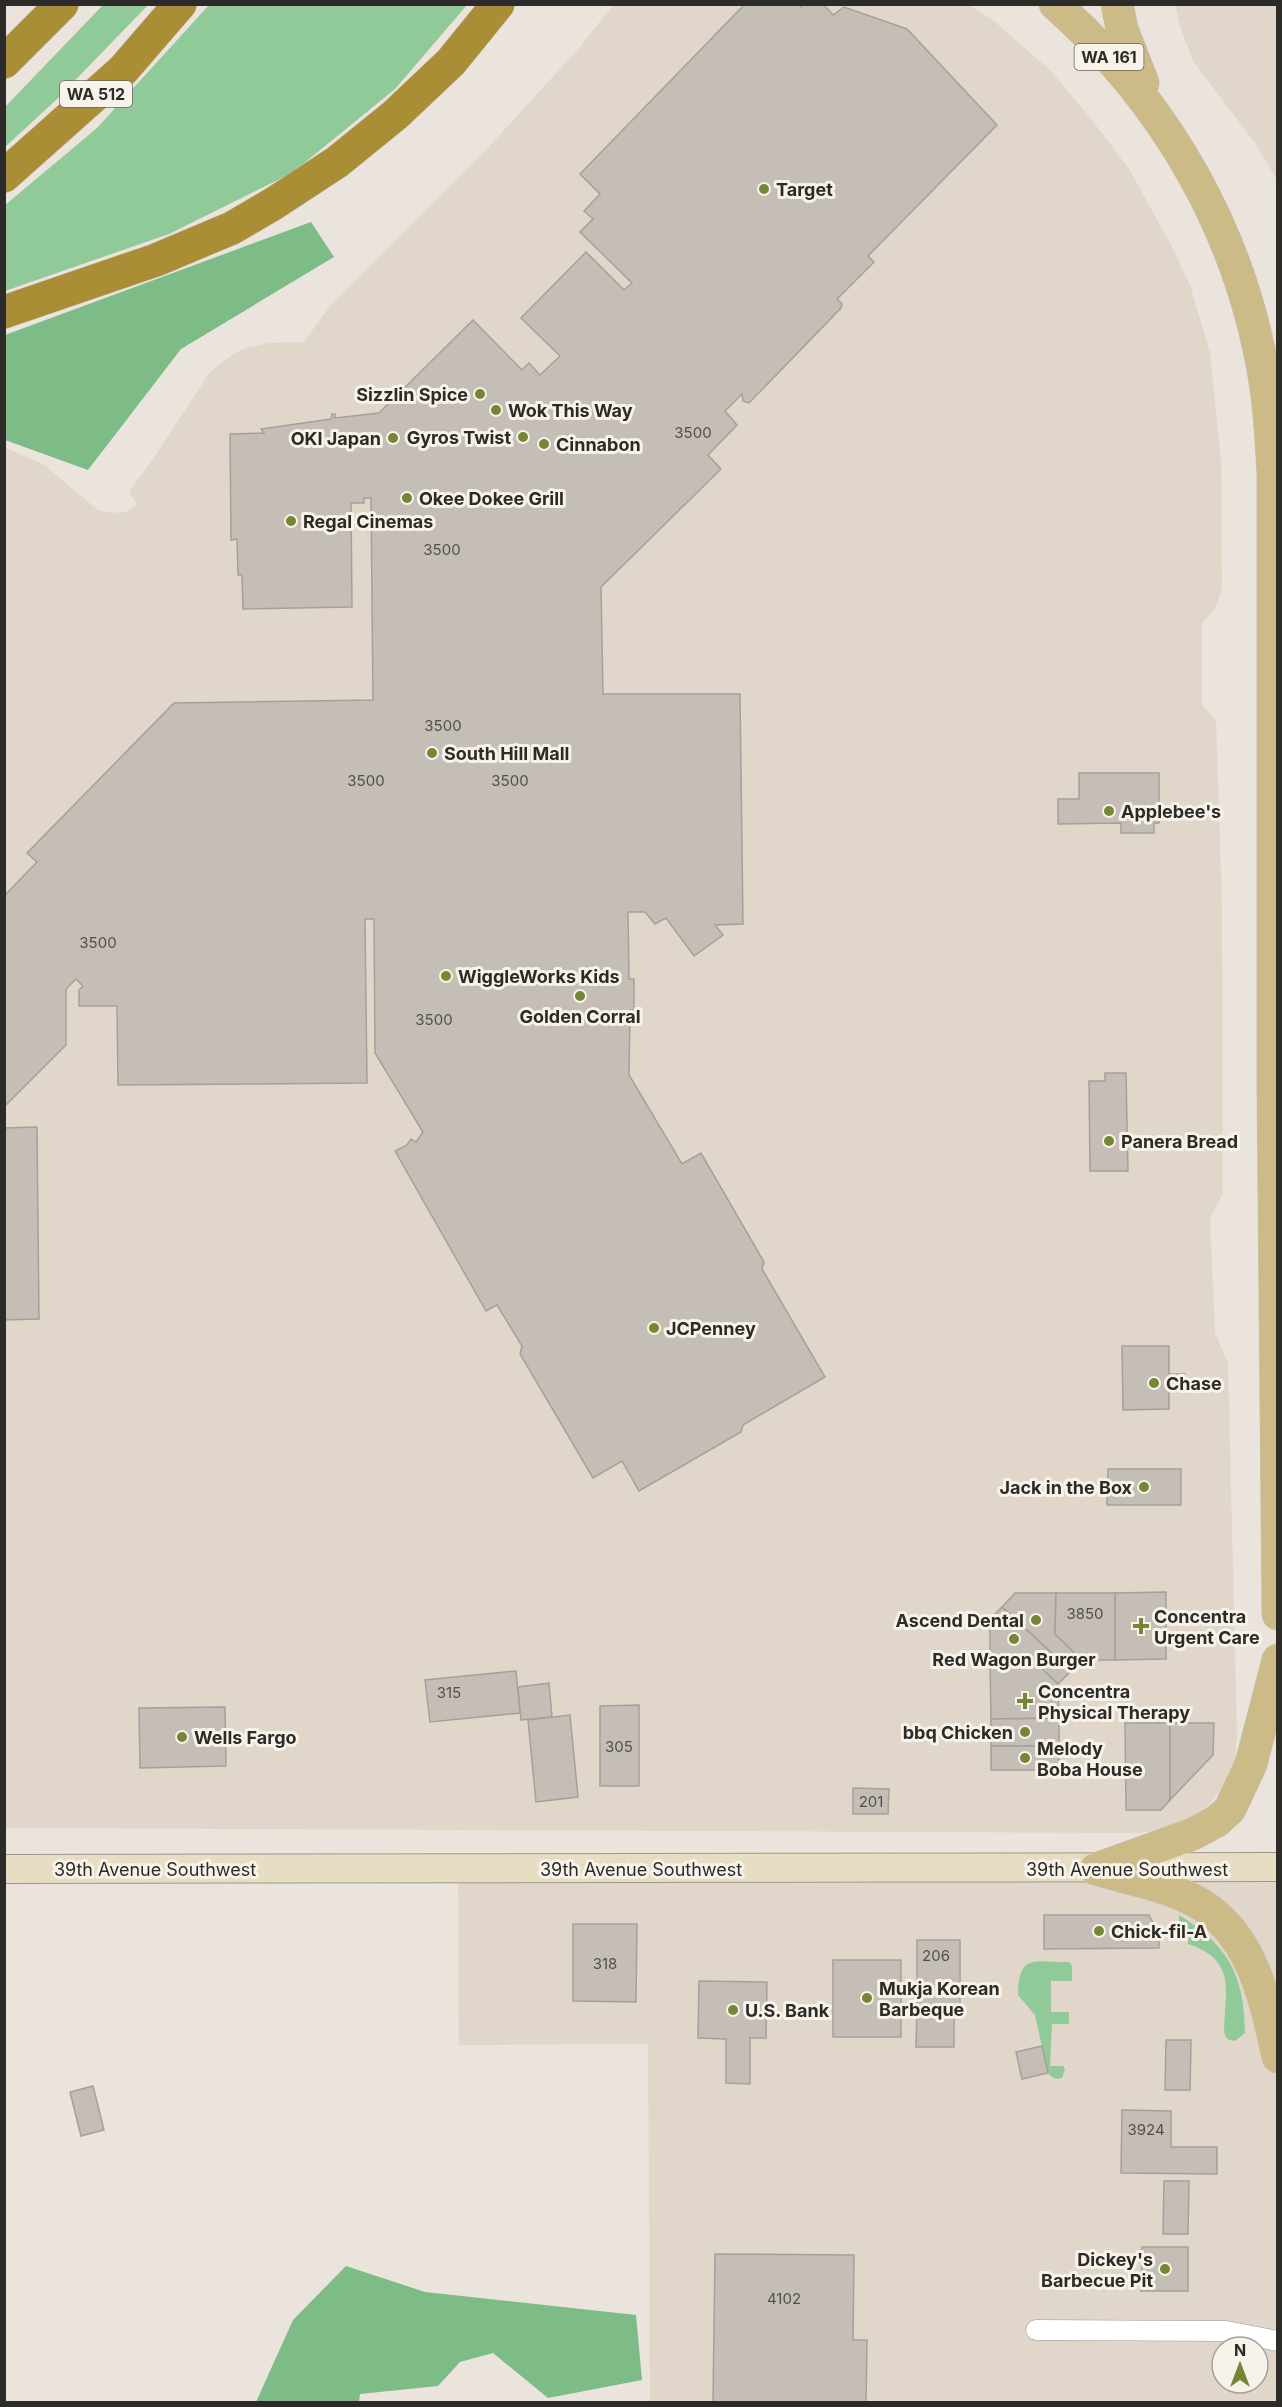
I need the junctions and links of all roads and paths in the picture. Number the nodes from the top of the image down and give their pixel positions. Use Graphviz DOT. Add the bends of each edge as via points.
graph roads {
  1 [pos="62,4"];
  2 [pos="180,4"];
  3 [pos="498,4"];
  4 [pos="1055,4"];
  5 [pos="1117,4"];
  6 [pos="4,62"];
  7 [pos="1156,115"];
  8 [pos="4,176"];
  9 [pos="4,312"];
  10 [pos="1276,1112"];
  11 [pos="1276,1274"];
  12 [pos="1278,1614"];
  13 [pos="1278,1660"];
  14 [pos="1278,1867"];
  15 [pos="4,1869"];
  16 [pos="1096,1869"];
  17 [pos="1278,2057"];
  18 [pos="1035,2330"];
  19 [pos="1278,2341"];
  1 -- 6 [label="highway"];
  2 -- 8 [label="highway, WA 512" via="123,70"];
  3 -- 9 [label="highway" via="452,62 395,115 337,162 273,204 232,228 156,260"];
  4 -- 7 [label="main road, WA 161" via="1103,50"];
  5 -- 7 [label="main road" via="1128,48"];
  7 -- 10 [label="main road, WA 161" via="1200,186 1232,256 1252,320 1270,419"];
  10 -- 11 [label="main road, WA 161"];
  11 -- 12 [label="main road, WA 161"];
  13 -- 16 [label="main road" via="1251,1764 1230,1809 1193,1834"];
  14 -- 16 [label="main road, 39th Avenue Southwest"];
  15 -- 16 [label="main road, 39th Avenue Southwest"];
  16 -- 17 [label="main road" via="1193,1900 1229,1929 1254,1970"];
  18 -- 19 [label="street" via="1226,2331"];
}
